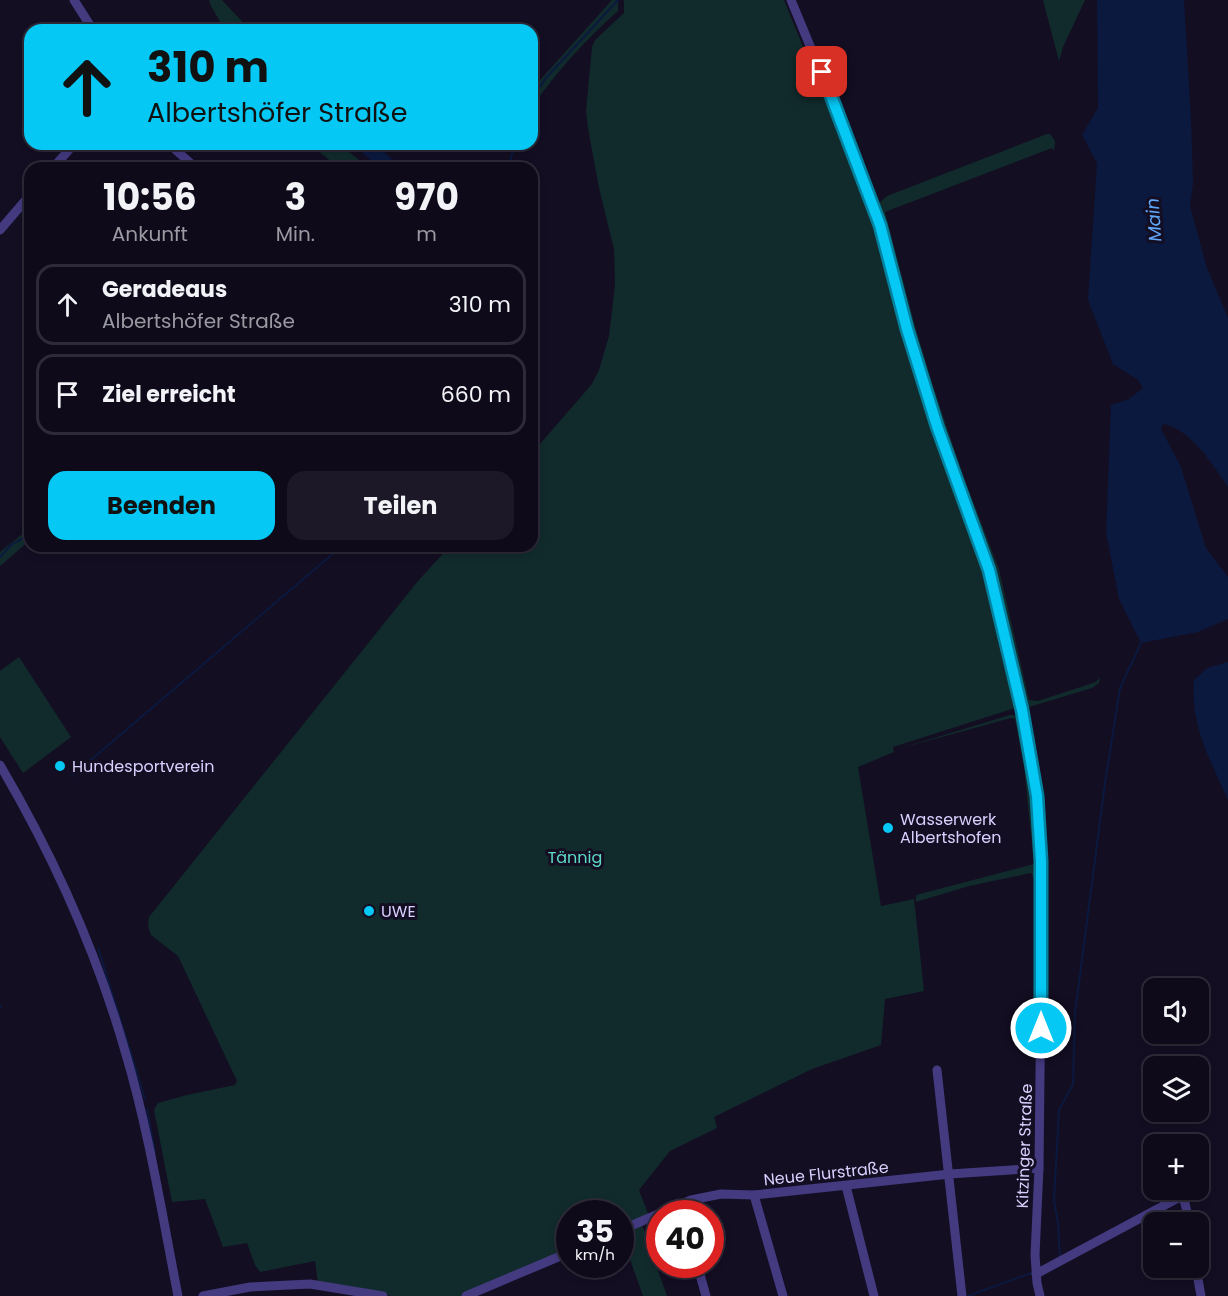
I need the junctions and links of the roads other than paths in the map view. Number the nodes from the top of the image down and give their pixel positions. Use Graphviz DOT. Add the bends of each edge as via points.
graph roads {
  1 [pos="74,0"];
  2 [pos="791,0"];
  3 [pos="89,24"];
  4 [pos="69,150"];
  5 [pos="176,150"];
  6 [pos="58,162"];
  7 [pos="189,162"];
  8 [pos="24,202"];
  9 [pos="0,230"];
  10 [pos="0,765"];
  11 [pos="937,1070"];
  12 [pos="1040,1168"];
  13 [pos="950,1174"];
  14 [pos="846,1186"];
  15 [pos="754,1195"];
  16 [pos="691,1200"];
  17 [pos="1152,1212"];
  18 [pos="1187,1212"];
  19 [pos="1143,1217"];
  20 [pos="556,1258"];
  21 [pos="1036,1274"];
  22 [pos="701,1278"];
  23 [pos="1198,1278"];
  24 [pos="962,1295"];
  25 [pos="178,1296"];
  26 [pos="203,1296"];
  27 [pos="383,1296"];
  28 [pos="466,1296"];
  29 [pos="706,1296"];
  30 [pos="783,1296"];
  31 [pos="874,1296"];
  32 [pos="1040,1296"];
  33 [pos="1201,1296"];
  1 -- 3 [label="street"];
  2 -- 12 [label="street, Kitzinger Straße" via="880,225 937,426 989,570 1022,710 1037,796 1041,861"];
  4 -- 6 [label="street"];
  5 -- 7 [label="street"];
  8 -- 9 [label="street"];
  10 -- 25 [label="street" via="72,902 114,1013 140,1106"];
  11 -- 13 [label="street"];
  12 -- 13 [label="street, Neue Flurstraße"];
  12 -- 21 [label="street, Kitzinger Straße"];
  13 -- 14 [label="street, Neue Flurstraße"];
  13 -- 24 [label="street"];
  14 -- 15 [label="street, Neue Flurstraße"];
  14 -- 31 [label="street"];
  15 -- 16 [label="street, Neue Flurstraße" via="722,1194"];
  15 -- 30 [label="street"];
  17 -- 18 [label="street" via="1178,1198 1182,1198"];
  19 -- 21 [label="street"];
  20 -- 28 [label="street"];
  21 -- 32 [label="street, Kitzinger Straße"];
  22 -- 29 [label="street"];
  23 -- 33 [label="street"];
  26 -- 27 [label="street" via="250,1287 310,1284"];
}
